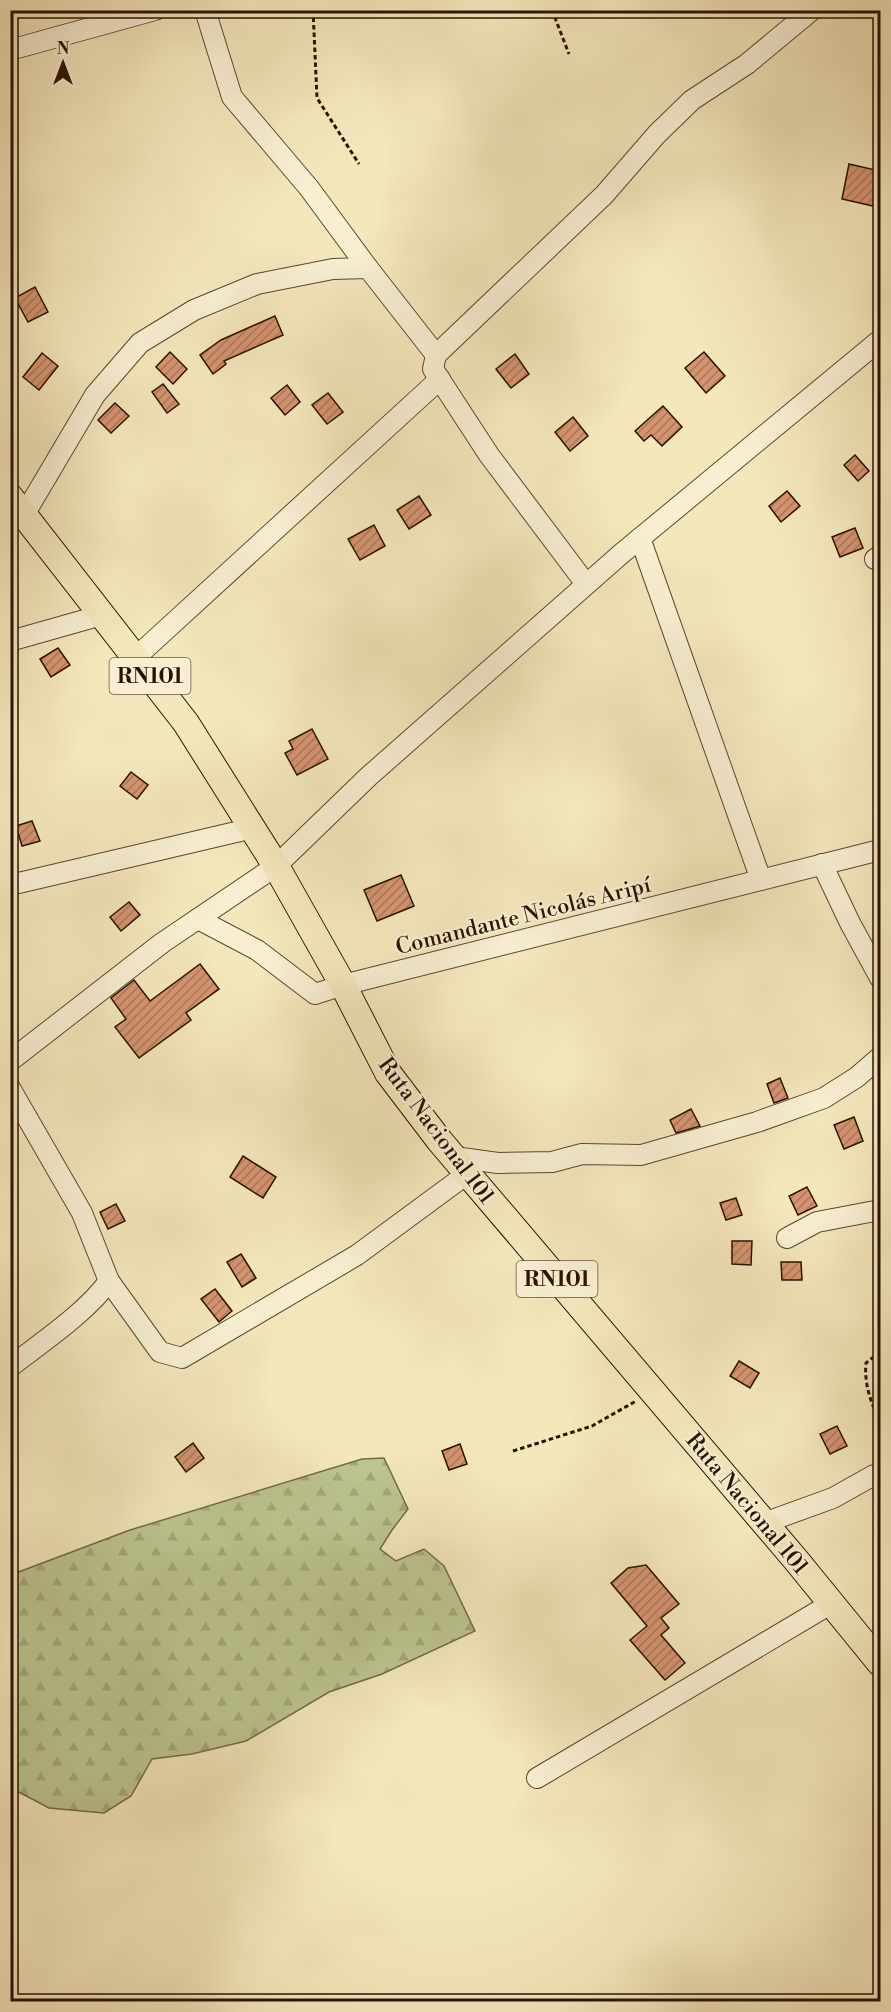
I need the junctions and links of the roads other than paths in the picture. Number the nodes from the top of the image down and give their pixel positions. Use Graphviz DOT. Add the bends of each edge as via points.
graph roads {
  1 [pos="155,10"];
  2 [pos="205,10"];
  3 [pos="812,10"];
  4 [pos="10,50"];
  5 [pos="368,267"];
  6 [pos="880,340"];
  7 [pos="436,355"];
  8 [pos="440,380"];
  9 [pos="17,506"];
  10 [pos="640,538"];
  11 [pos="586,584"];
  12 [pos="102,615"];
  13 [pos="10,642"];
  14 [pos="135,658"];
  15 [pos="253,828"];
  16 [pos="880,850"];
  17 [pos="822,864"];
  18 [pos="276,866"];
  19 [pos="761,880"];
  20 [pos="10,885"];
  21 [pos="198,919"];
  22 [pos="880,978"];
  23 [pos="343,985"];
  24 [pos="880,1057"];
  25 [pos="10,1061"];
  26 [pos="10,1088"];
  27 [pos="460,1165"];
  28 [pos="880,1210"];
  29 [pos="787,1238"];
  30 [pos="109,1281"];
  31 [pos="10,1367"];
  32 [pos="880,1474"];
  33 [pos="764,1522"];
  34 [pos="832,1603"];
  35 [pos="880,1663"];
  36 [pos="537,1778"];
  1 -- 4 [label="street"];
  2 -- 5 [label="street" via="232,97 309,188"];
  3 -- 7 [label="street" via="747,64 692,100 604,195"];
  5 -- 7 [label="street"];
  5 -- 9 [label="street" via="333,269 257,284 194,310 140,343 95,395"];
  6 -- 10 [label="street"];
  7 -- 8 [label="street" via="433,369"];
  8 -- 11 [label="street" via="489,455"];
  8 -- 14 [label="street"];
  9 -- 12 [label="main road, Ruta Nacional 101 / RN101"];
  10 -- 11 [label="street"];
  10 -- 19 [label="street"];
  11 -- 18 [label="street" via="368,777"];
  12 -- 13 [label="street"];
  12 -- 14 [label="main road, Ruta Nacional 101 / RN101"];
  14 -- 15 [label="main road, Ruta Nacional 101 / RN101" via="186,723"];
  15 -- 18 [label="main road, Ruta Nacional 101 / RN101"];
  15 -- 20 [label="street"];
  16 -- 17 [label="street, Comandante Nicolás Aripí"];
  17 -- 19 [label="street, Comandante Nicolás Aripí"];
  17 -- 22 [label="street"];
  18 -- 21 [label="street"];
  18 -- 23 [label="main road, Ruta Nacional 101 / RN101"];
  19 -- 23 [label="street, Comandante Nicolás Aripí"];
  21 -- 23 [label="street, Comandante Nicolás Aripí" via="257,950 315,994"];
  21 -- 25 [label="street"];
  23 -- 27 [label="main road, Ruta Nacional 101 / RN101" via="388,1073"];
  24 -- 27 [label="street" via="824,1098 641,1155 582,1154 552,1162"];
  26 -- 30 [label="street" via="82,1213"];
  27 -- 30 [label="street" via="357,1255 182,1358 160,1352"];
  27 -- 33 [label="main road, Ruta Nacional 101 / RN101"];
  28 -- 29 [label="street" via="817,1222"];
  30 -- 31 [label="street" via="100,1294"];
  32 -- 33 [label="street" via="833,1498"];
  33 -- 34 [label="main road, Ruta Nacional 101 / RN101"];
  34 -- 35 [label="main road, Ruta Nacional 101 / RN101"];
  34 -- 36 [label="street"];
}
